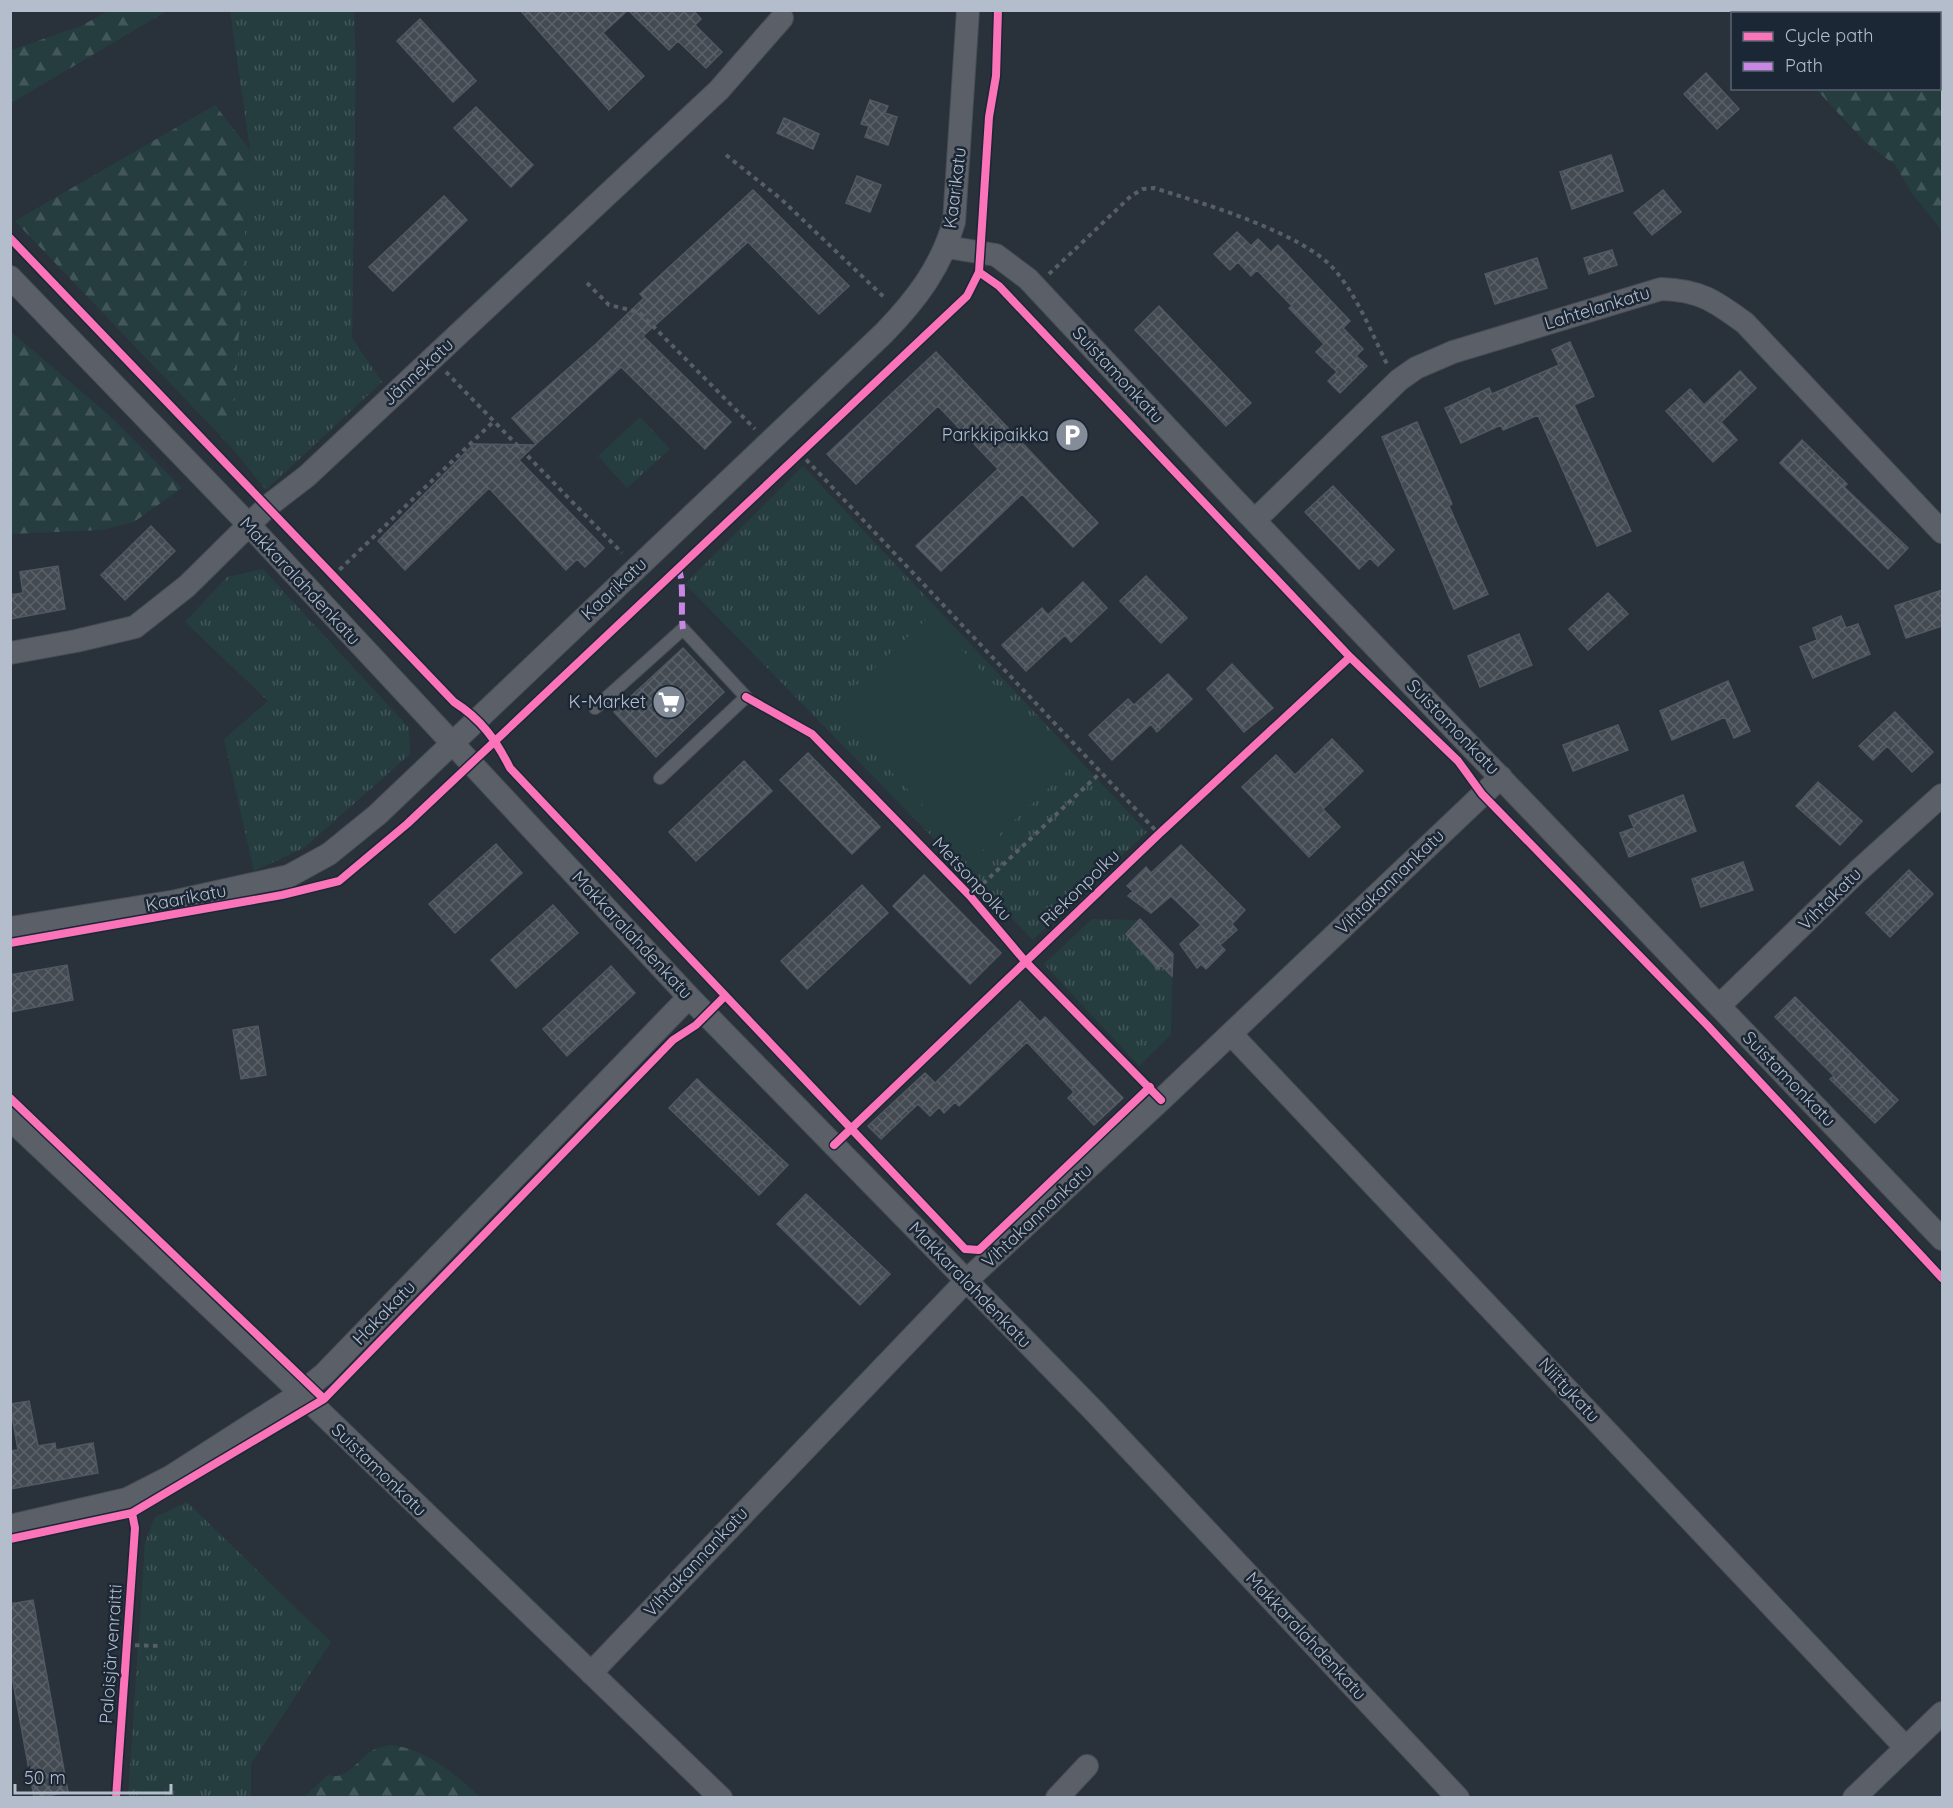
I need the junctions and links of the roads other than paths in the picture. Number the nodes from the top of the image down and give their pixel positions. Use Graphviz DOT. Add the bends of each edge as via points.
graph roads {
  1 [pos="968,10"];
  2 [pos="782,18"];
  3 [pos="947,247"];
  4 [pos="10,277"];
  5 [pos="1255,520"];
  6 [pos="249,525"];
  7 [pos="1942,532"];
  8 [pos="10,653"];
  9 [pos="595,708"];
  10 [pos="452,742"];
  11 [pos="1501,777"];
  12 [pos="660,778"];
  13 [pos="1942,795"];
  14 [pos="10,928"];
  15 [pos="689,997"];
  16 [pos="1719,1006"];
  17 [pos="1231,1034"];
  18 [pos="10,1119"];
  19 [pos="1942,1239"];
  20 [pos="966,1281"];
  21 [pos="301,1393"];
  22 [pos="10,1526"];
  23 [pos="591,1673"];
  24 [pos="1942,1713"];
  25 [pos="1906,1748"];
  26 [pos="1087,1766"];
  27 [pos="721,1797"];
  28 [pos="1057,1797"];
  29 [pos="1458,1797"];
  30 [pos="1854,1797"];
  1 -- 3 [label="street, Kaarikatu" via="957,205"];
  2 -- 6 [label="street, Jännekatu" via="719,90 307,476"];
  3 -- 5 [label="street, Suistamonkatu" via="996,255 1016,267"];
  3 -- 10 [label="street, Kaarikatu" via="932,276 902,314"];
  4 -- 6 [label="street, Makkaralahdenkatu"];
  5 -- 7 [label="street, Lahtelankatu" via="1416,368 1453,352 1661,289 1710,297 1746,323"];
  5 -- 11 [label="street, Suistamonkatu"];
  6 -- 8 [label="street, Jännekatu" via="187,586 135,627"];
  6 -- 10 [label="street, Makkaralahdenkatu"];
  9 -- 12 [label="lane" via="683,629 746,698"];
  10 -- 14 [label="street, Kaarikatu" via="346,841 289,876 176,901"];
  10 -- 15 [label="street, Makkaralahdenkatu"];
  11 -- 16 [label="street, Suistamonkatu"];
  11 -- 17 [label="street, Vihtakannankatu"];
  13 -- 16 [label="street, Vihtakatu"];
  15 -- 20 [label="street, Makkaralahdenkatu"];
  15 -- 21 [label="street, Hakakatu" via="324,1374"];
  16 -- 19 [label="street, Suistamonkatu"];
  17 -- 20 [label="street, Vihtakannankatu"];
  17 -- 25 [label="street, Niittykatu"];
  18 -- 21 [label="street, Suistamonkatu"];
  20 -- 23 [label="street, Vihtakannankatu"];
  20 -- 29 [label="street, Makkaralahdenkatu"];
  21 -- 22 [label="street, Hakakatu" via="170,1477 127,1499"];
  21 -- 23 [label="street, Suistamonkatu"];
  23 -- 27 [label="street, Suistamonkatu"];
  24 -- 25 [label="street"];
  25 -- 30 [label="street"];
  26 -- 28 [label="street"];
}
